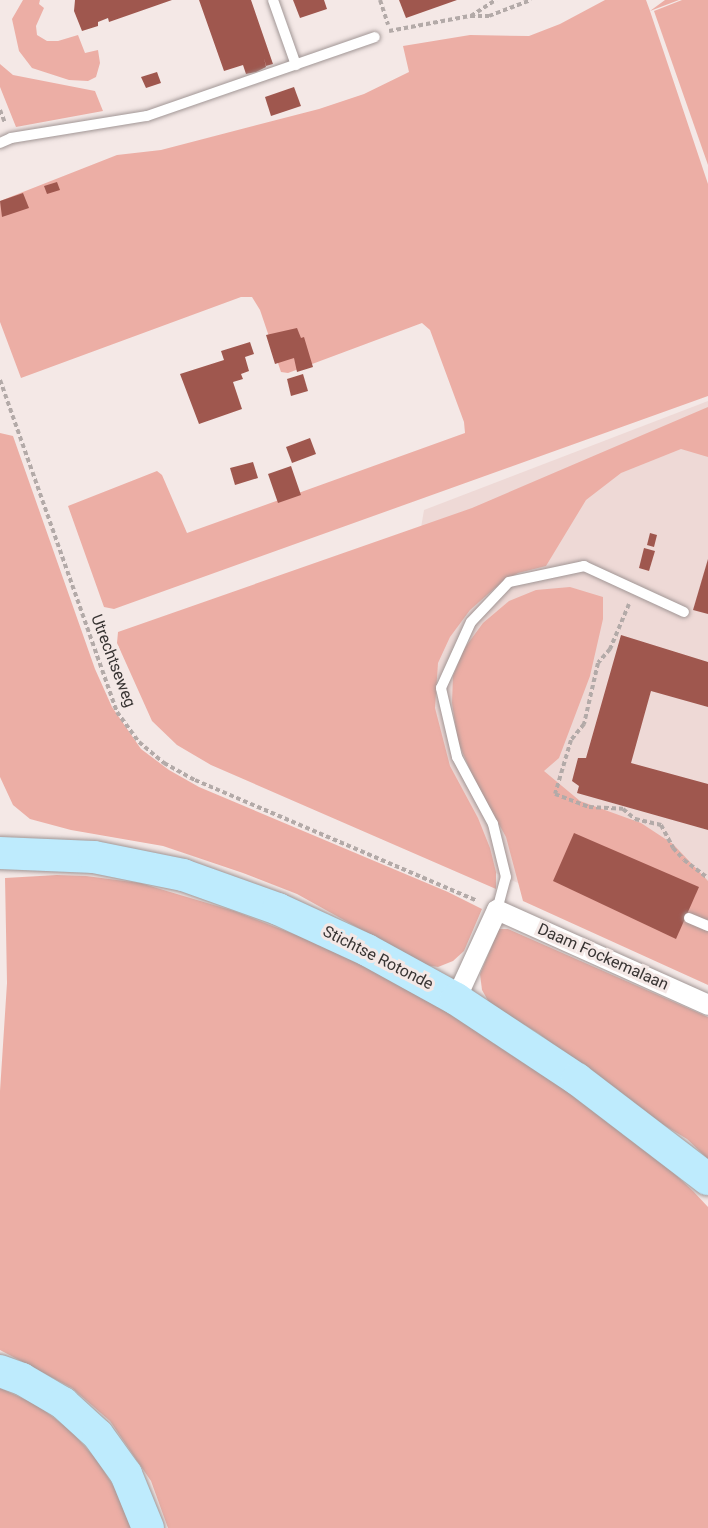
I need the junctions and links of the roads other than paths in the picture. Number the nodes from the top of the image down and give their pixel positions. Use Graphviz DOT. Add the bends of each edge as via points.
graph roads {
  1 [pos="273,0"];
  2 [pos="375,37"];
  3 [pos="296,65"];
  4 [pos="0,143"];
  5 [pos="684,612"];
  6 [pos="0,853"];
  7 [pos="497,910"];
  8 [pos="689,918"];
  9 [pos="708,926"];
  10 [pos="456,999"];
  11 [pos="708,1005"];
  12 [pos="708,1179"];
  13 [pos="0,1371"];
  14 [pos="148,1528"];
  1 -- 3 [label="lane"];
  2 -- 3 [label="lane"];
  3 -- 4 [label="lane" via="147,116"];
  5 -- 7 [label="lane" via="584,566 509,582 471,622 441,688 457,757 493,824 506,877"];
  6 -- 10 [label="main road, Stichtse Rotonde" via="94,857 183,875 288,913 368,950"];
  7 -- 10 [label="street"];
  7 -- 11 [label="street, Daam Fockemalaan"];
  8 -- 9 [label="lane"];
  10 -- 12 [label="main road, Stichtse Rotonde" via="577,1079"];
  13 -- 14 [label="main road" via="63,1403 98,1435 126,1474"];
}
